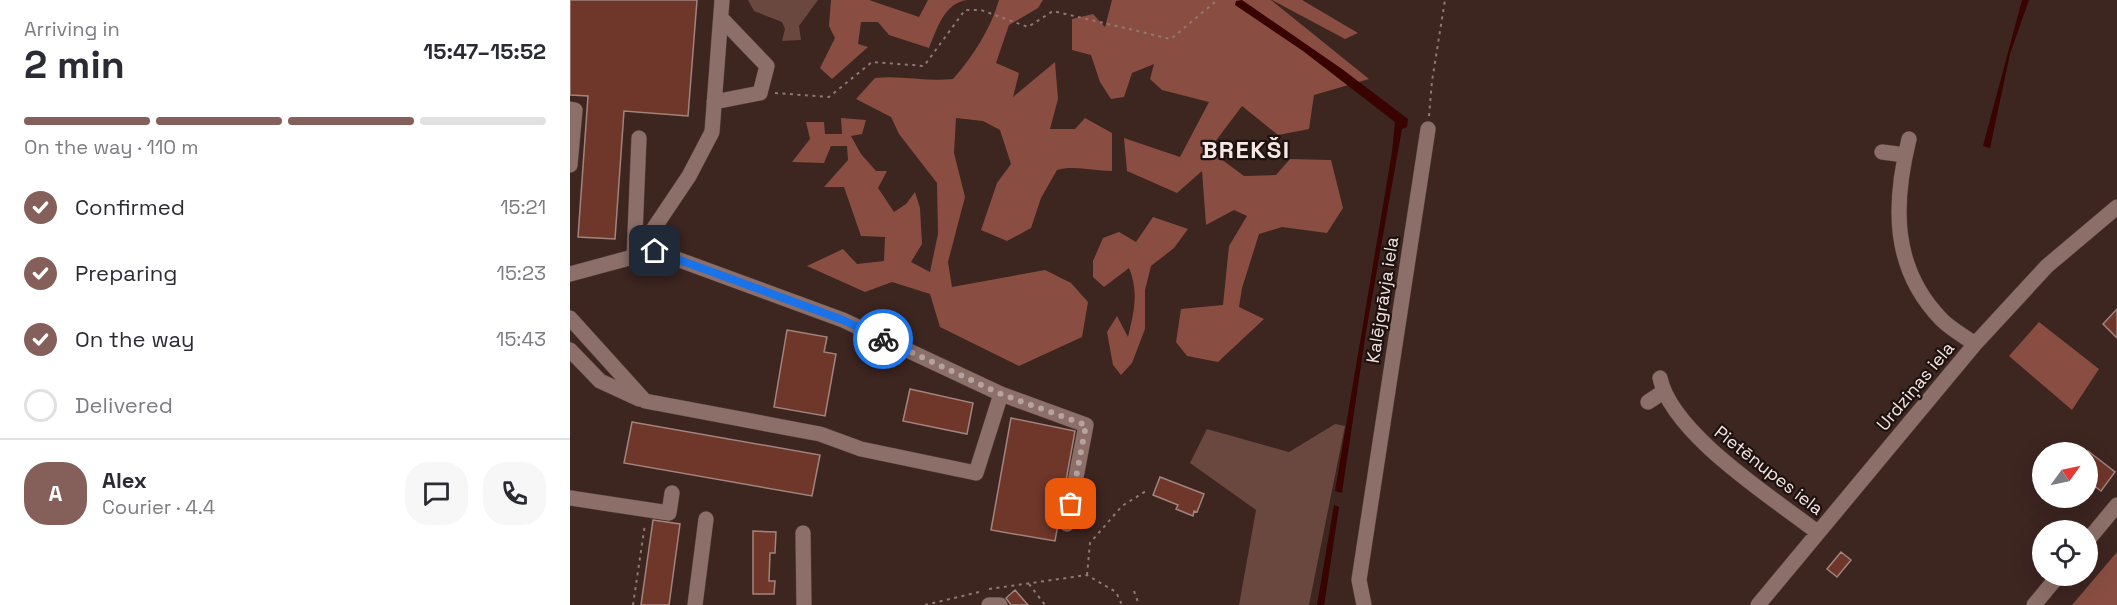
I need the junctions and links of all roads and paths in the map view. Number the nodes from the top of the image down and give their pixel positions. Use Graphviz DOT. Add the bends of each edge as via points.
graph roads {
  1 [pos="722,0"];
  2 [pos="1445,0"];
  3 [pos="1216,1"];
  4 [pos="721,18"];
  5 [pos="760,93"];
  6 [pos="714,102"];
  7 [pos="570,110"];
  8 [pos="1428,129"];
  9 [pos="639,138"];
  10 [pos="1909,139"];
  11 [pos="1882,152"];
  12 [pos="1905,155"];
  13 [pos="570,165"];
  14 [pos="2117,207"];
  15 [pos="634,258"];
  16 [pos="570,274"];
  17 [pos="570,318"];
  18 [pos="1975,344"];
  19 [pos="570,350"];
  20 [pos="1001,394"];
  21 [pos="645,402"];
  22 [pos="1648,402"];
  23 [pos="1146,491"];
  24 [pos="672,493"];
  25 [pos="570,498"];
  26 [pos="2117,505"];
  27 [pos="647,510"];
  28 [pos="706,519"];
  29 [pos="1067,524"];
  30 [pos="2098,528"];
  31 [pos="1816,532"];
  32 [pos="803,533"];
  33 [pos="1087,574"];
  34 [pos="1029,584"];
  35 [pos="2050,586"];
  36 [pos="1134,591"];
  37 [pos="633,605"];
  38 [pos="695,605"];
  39 [pos="804,605"];
  40 [pos="925,605"];
  41 [pos="989,605"];
  42 [pos="1000,605"];
  43 [pos="1045,605"];
  44 [pos="1122,605"];
  45 [pos="1138,605"];
  46 [pos="1364,605"];
  47 [pos="1758,605"];
  48 [pos="2034,605"];
  1 -- 4 [label="street"];
  2 -- 8 [label="path"];
  3 -- 5 [label="path" via="1171,39 1053,11 1028,27 981,10 965,10 924,66 872,63 829,97"];
  4 -- 5 [label="street" via="767,66"];
  4 -- 6 [label="street"];
  5 -- 6 [label="street"];
  6 -- 15 [label="street" via="712,132 689,176"];
  7 -- 13 [label="street" via="575,110"];
  8 -- 46 [label="street, Kalējgrāvja iela" via="1359,580"];
  9 -- 15 [label="street"];
  10 -- 12 [label="street"];
  11 -- 12 [label="street"];
  12 -- 18 [label="street" via="1898,222 1902,251 1915,284 1942,320"];
  14 -- 18 [label="street, Urdziņas iela" via="2047,267"];
  15 -- 16 [label="street"];
  15 -- 20 [label="street" via="655,251 843,320"];
  17 -- 21 [label="street"];
  18 -- 31 [label="street, Urdziņas iela"];
  19 -- 21 [label="street" via="600,381"];
  20 -- 21 [label="street" via="976,473 861,449 820,434"];
  20 -- 29 [label="street" via="1086,425"];
  22 -- 31 [label="street, Pietēnupes iela" via="1662,385 1697,438"];
  23 -- 33 [label="path" via="1122,506 1090,543"];
  24 -- 27 [label="street" via="669,513"];
  25 -- 27 [label="street"];
  26 -- 30 [label="street"];
  27 -- 37 [label="path"];
  28 -- 38 [label="street"];
  31 -- 47 [label="street, Urdziņas iela"];
  32 -- 39 [label="street"];
  33 -- 34 [label="path"];
  33 -- 44 [label="path" via="1116,592"];
  34 -- 40 [label="path" via="1006,585"];
  34 -- 43 [label="path"];
  35 -- 48 [label="street"];
  36 -- 45 [label="path"];
  41 -- 42 [label="street"];
}
